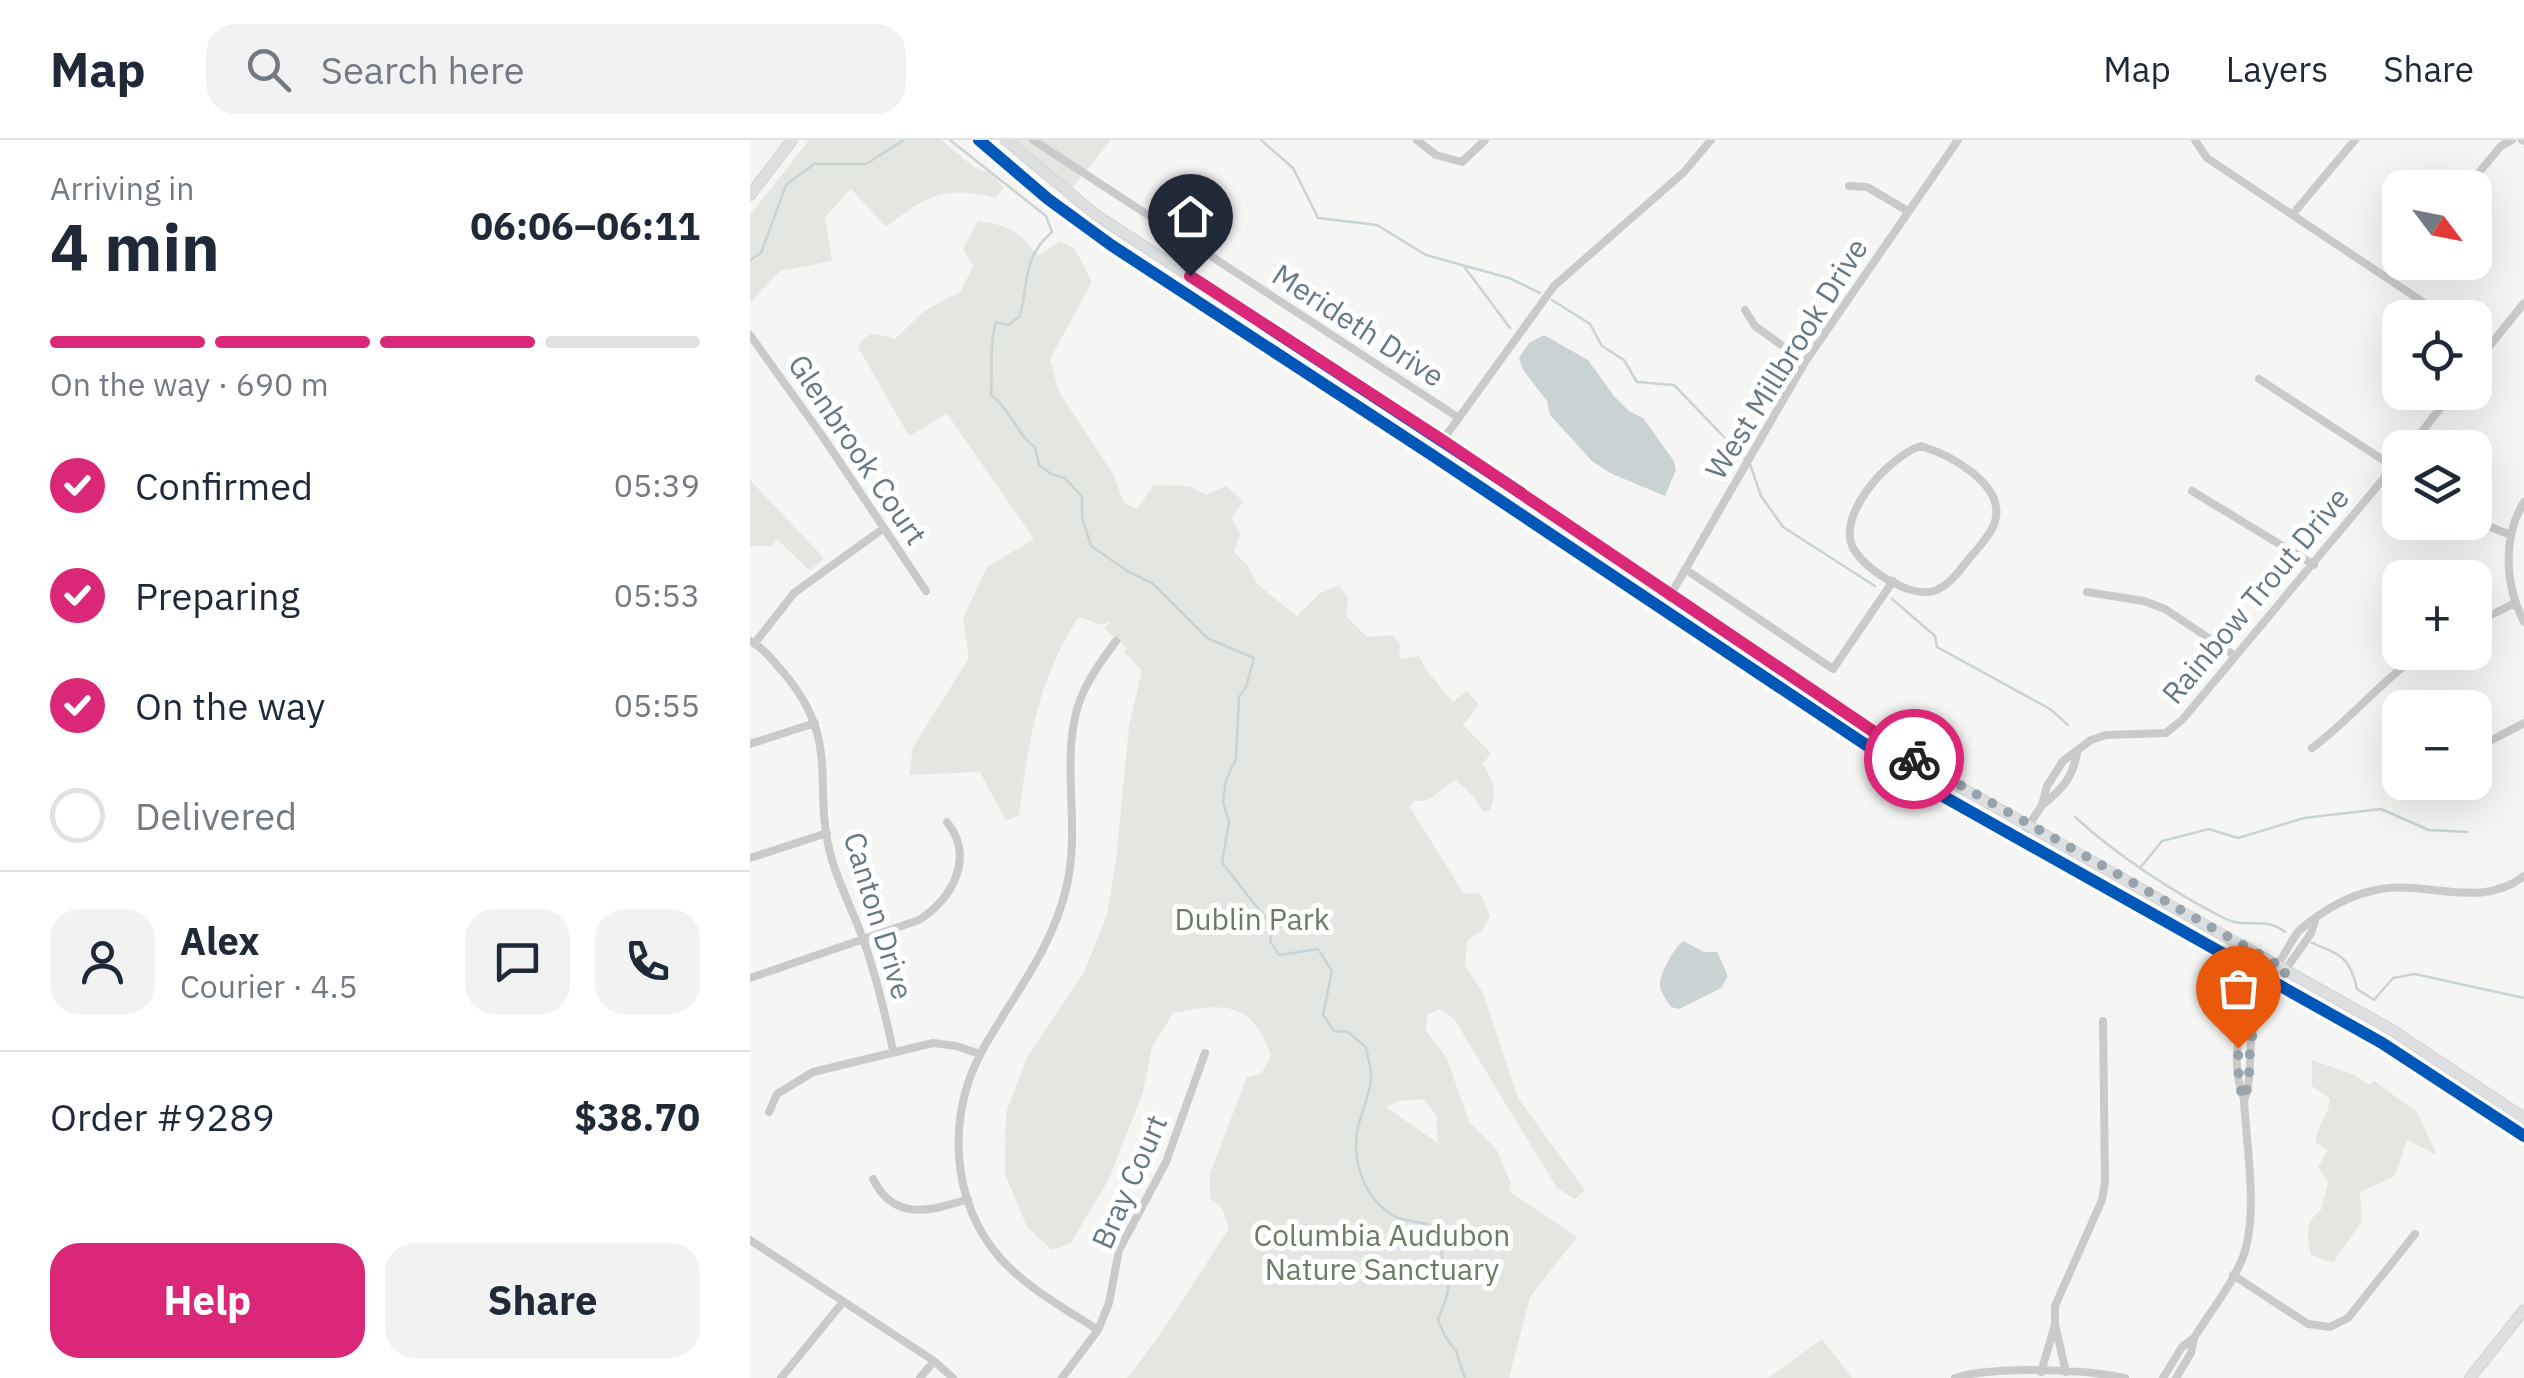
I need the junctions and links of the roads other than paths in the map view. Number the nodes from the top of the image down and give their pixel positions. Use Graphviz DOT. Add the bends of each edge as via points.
graph roads {
  1 [pos="792,140"];
  2 [pos="980,140"];
  3 [pos="1006,140"];
  4 [pos="1033,140"];
  5 [pos="1418,140"];
  6 [pos="1485,140"];
  7 [pos="1711,140"];
  8 [pos="1958,140"];
  9 [pos="2195,140"];
  10 [pos="2355,140"];
  11 [pos="2512,140"];
  12 [pos="2481,170"];
  13 [pos="1849,186"];
  14 [pos="750,195"];
  15 [pos="1908,211"];
  16 [pos="2292,215"];
  17 [pos="2382,275"];
  18 [pos="2390,280"];
  19 [pos="2420,300"];
  20 [pos="2524,303"];
  21 [pos="1745,310"];
  22 [pos="750,334"];
  23 [pos="2492,343"];
  24 [pos="1805,362"];
  25 [pos="2259,380"];
  26 [pos="2438,410"];
  27 [pos="1459,418"];
  28 [pos="2423,430"];
  29 [pos="1442,440"];
  30 [pos="1432,455"];
  31 [pos="2382,456"];
  32 [pos="2382,485"];
  33 [pos="2192,491"];
  34 [pos="2524,502"];
  35 [pos="884,528"];
  36 [pos="2492,528"];
  37 [pos="2511,535"];
  38 [pos="2314,565"];
  39 [pos="1685,570"];
  40 [pos="1894,580"];
  41 [pos="926,591"];
  42 [pos="2086,592"];
  43 [pos="1671,594"];
  44 [pos="2515,603"];
  45 [pos="1662,608"];
  46 [pos="2492,614"];
  47 [pos="2524,622"];
  48 [pos="1116,641"];
  49 [pos="752,642"];
  50 [pos="2234,655"];
  51 [pos="2400,670"];
  52 [pos="816,723"];
  53 [pos="2524,723"];
  54 [pos="2492,740"];
  55 [pos="750,744"];
  56 [pos="2312,748"];
  57 [pos="2076,752"];
  58 [pos="2042,804"];
  59 [pos="947,822"];
  60 [pos="2028,826"];
  61 [pos="827,833"];
  62 [pos="2019,841"];
  63 [pos="750,858"];
  64 [pos="2524,876"];
  65 [pos="864,940"];
  66 [pos="2282,968"];
  67 [pos="2266,977"];
  68 [pos="750,978"];
  69 [pos="2278,984"];
  70 [pos="2103,1020"];
  71 [pos="893,1050"];
  72 [pos="980,1054"];
  73 [pos="1205,1054"];
  74 [pos="2244,1099"];
  75 [pos="769,1112"];
  76 [pos="2524,1118"];
  77 [pos="2524,1136"];
  78 [pos="873,1179"];
  79 [pos="968,1199"];
  80 [pos="2415,1234"];
  81 [pos="750,1240"];
  82 [pos="2233,1276"];
  83 [pos="843,1302"];
  84 [pos="2524,1310"];
  85 [pos="2056,1324"];
  86 [pos="1098,1330"];
  87 [pos="2194,1338"];
  88 [pos="934,1362"];
  89 [pos="2041,1372"];
  90 [pos="2066,1372"];
  91 [pos="2119,1377"];
  92 [pos="781,1378"];
  93 [pos="920,1378"];
  94 [pos="953,1378"];
  95 [pos="1062,1378"];
  96 [pos="1955,1378"];
  97 [pos="2163,1378"];
  98 [pos="2176,1378"];
  99 [pos="2470,1378"];
  1 -- 14 [label="main road"];
  2 -- 30 [label="main road" via="1111,245"];
  3 -- 29 [label="main road" via="1096,215"];
  4 -- 27 [label="street, Merideth Drive"];
  5 -- 6 [label="street" via="1462,162"];
  7 -- 27 [label="street" via="1684,172 1554,286"];
  8 -- 15 [label="street, West Millbrook Drive"];
  9 -- 16 [label="street" via="2206,158"];
  10 -- 16 [label="street"];
  11 -- 12 [label="street"];
  13 -- 15 [label="street" via="1867,187"];
  15 -- 24 [label="street, West Millbrook Drive"];
  16 -- 17 [label="street"];
  18 -- 19 [label="street"];
  20 -- 23 [label="street"];
  21 -- 24 [label="street" via="1755,326"];
  22 -- 35 [label="street, Glenbrook Court"];
  24 -- 39 [label="street, West Millbrook Drive"];
  25 -- 31 [label="street"];
  26 -- 28 [label="street"];
  27 -- 29 [label="street"];
  29 -- 30 [label="street"];
  29 -- 43 [label="main road"];
  30 -- 45 [label="main road"];
  32 -- 38 [label="street, Rainbow Trout Drive"];
  33 -- 38 [label="street"];
  34 -- 37 [label="street"];
  35 -- 41 [label="street, Glenbrook Court"];
  35 -- 49 [label="street" via="794,593"];
  36 -- 37 [label="street"];
  37 -- 44 [label="street" via="2508,578"];
  38 -- 50 [label="street, Rainbow Trout Drive"];
  39 -- 40 [label="street" via="1834,669"];
  39 -- 43 [label="street, West Millbrook Drive"];
  40 -- 40 [label="street" via="1922,592 1945,586 1995,522 1994,497 1984,483 1921,446 1889,465 1848,524 1850,542 1867,564"];
  42 -- 50 [label="street" via="2165,609"];
  43 -- 45 [label="street, West Millbrook Drive"];
  43 -- 60 [label="main road" via="1934,773"];
  44 -- 46 [label="street"];
  44 -- 47 [label="street"];
  45 -- 62 [label="main road"];
  48 -- 72 [label="street" via="1084,688 1074,720 1074,839 1063,901 1036,962"];
  49 -- 52 [label="street, Canton Drive" via="794,686"];
  50 -- 57 [label="street, Rainbow Trout Drive" via="2166,732 2106,734"];
  51 -- 56 [label="street"];
  52 -- 55 [label="street"];
  52 -- 61 [label="street, Canton Drive"];
  53 -- 54 [label="street"];
  57 -- 58 [label="street, Rainbow Trout Drive" via="2055,772"];
  57 -- 58 [label="street, Rainbow Trout Drive" via="2074,771"];
  58 -- 60 [label="street, Rainbow Trout Drive"];
  59 -- 65 [label="street" via="958,836 960,862 948,894 919,920"];
  60 -- 62 [label="street, Rainbow Trout Drive"];
  60 -- 66 [label="main road"];
  61 -- 63 [label="street"];
  61 -- 65 [label="street, Canton Drive"];
  62 -- 67 [label="main road"];
  64 -- 66 [label="street" via="2463,894 2402,887 2355,895 2315,921"];
  65 -- 68 [label="street"];
  65 -- 71 [label="street, Canton Drive"];
  66 -- 67 [label="street"];
  66 -- 69 [label="street"];
  66 -- 76 [label="main road" via="2392,1030"];
  67 -- 69 [label="main road"];
  67 -- 74 [label="street" via="2241,1025 2237,1067"];
  69 -- 74 [label="street" via="2256,1021"];
  69 -- 77 [label="main road" via="2382,1042"];
  70 -- 85 [label="street" via="2105,1182 2060,1290"];
  71 -- 72 [label="street" via="932,1043"];
  71 -- 75 [label="street" via="813,1072 777,1094"];
  72 -- 79 [label="street" via="963,1096 958,1133"];
  73 -- 86 [label="street, Bray Court" via="1166,1162 1119,1250"];
  74 -- 82 [label="street" via="2250,1218"];
  78 -- 79 [label="street" via="880,1193 905,1209 922,1212"];
  79 -- 86 [label="street" via="1000,1258"];
  80 -- 82 [label="street" via="2348,1318 2330,1327 2308,1324"];
  81 -- 83 [label="street"];
  82 -- 87 [label="street"];
  83 -- 88 [label="street"];
  83 -- 92 [label="street"];
  84 -- 99 [label="main road"];
  85 -- 89 [label="street"];
  85 -- 90 [label="street"];
  86 -- 95 [label="street, Bray Court"];
  87 -- 97 [label="street"];
  87 -- 98 [label="street"];
  88 -- 93 [label="street"];
  88 -- 94 [label="street"];
  89 -- 90 [label="street"];
  89 -- 96 [label="street"];
  90 -- 91 [label="street"];
}
